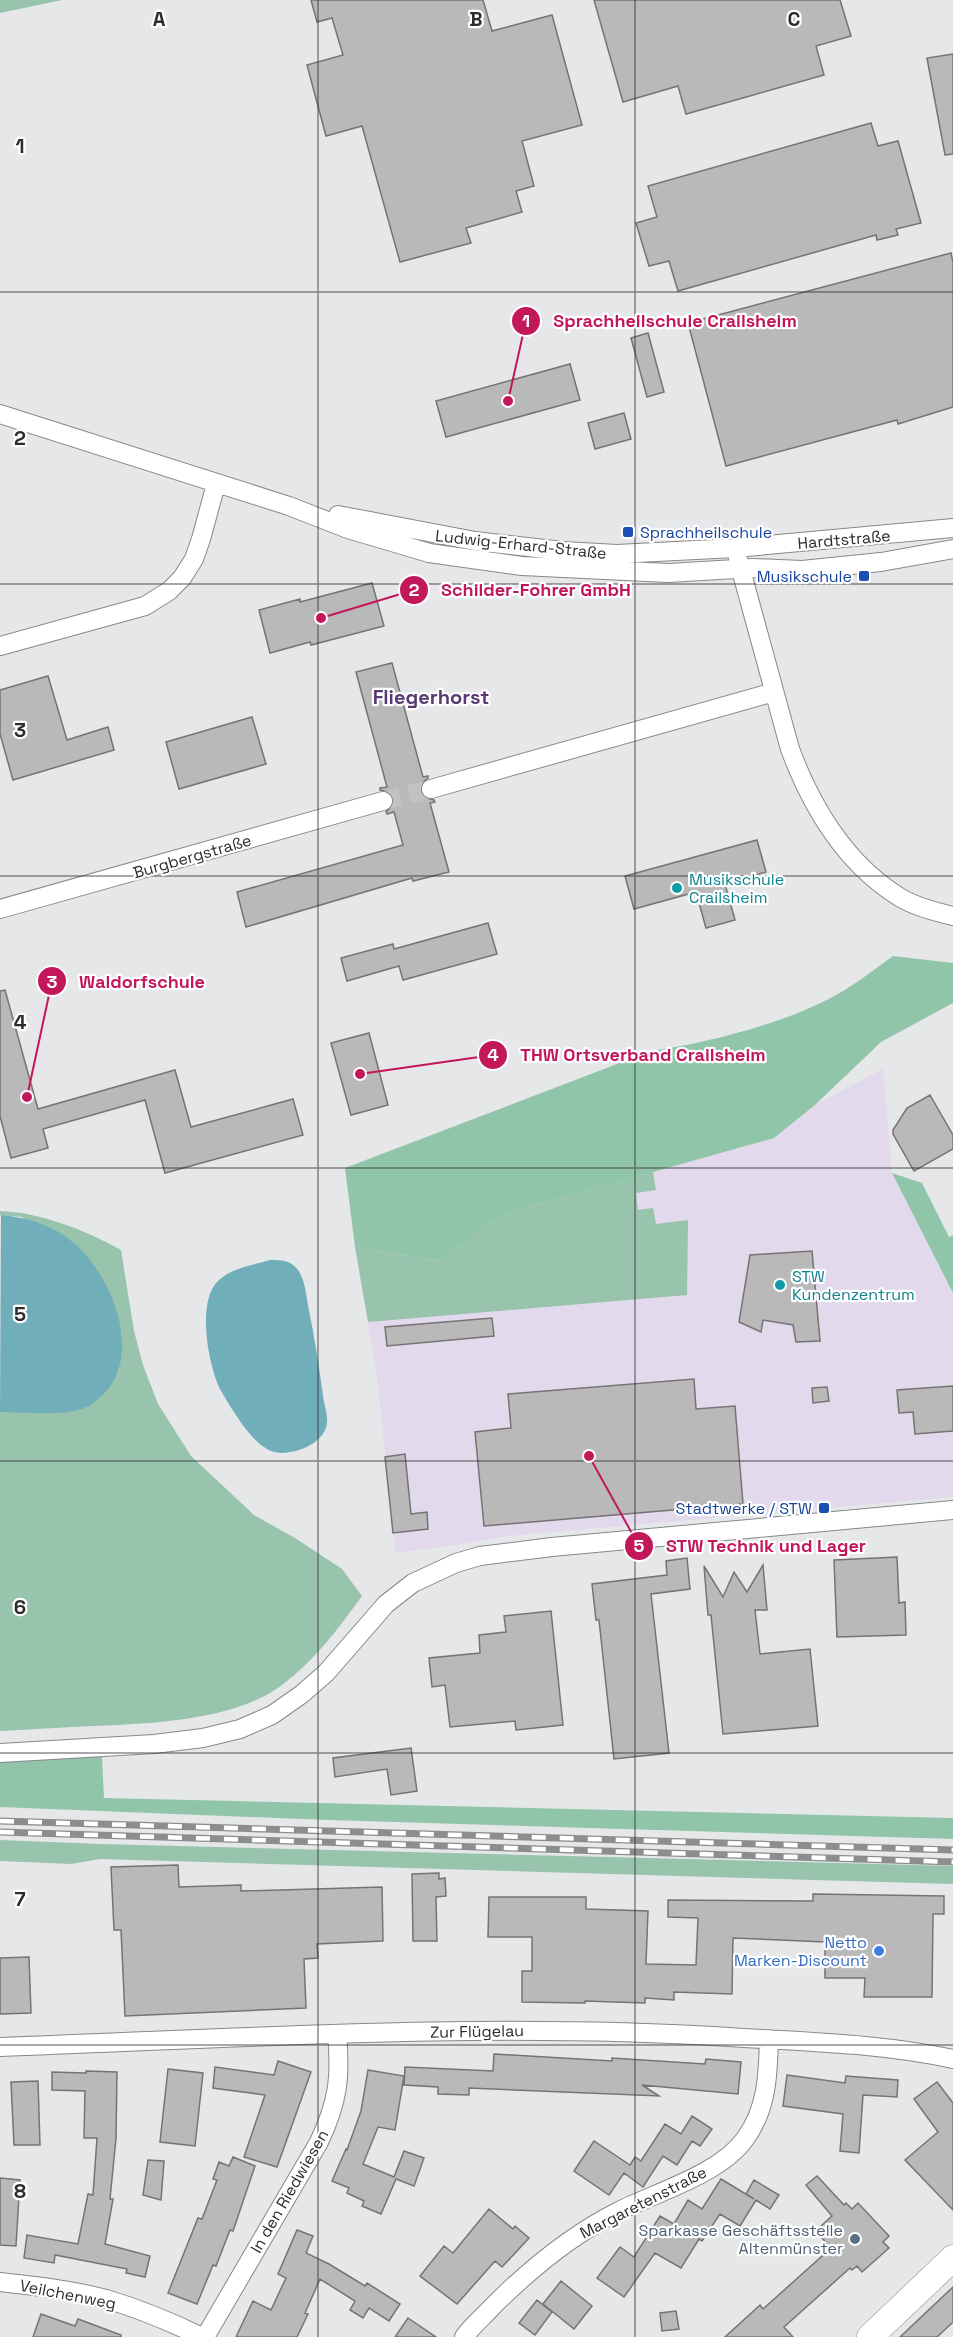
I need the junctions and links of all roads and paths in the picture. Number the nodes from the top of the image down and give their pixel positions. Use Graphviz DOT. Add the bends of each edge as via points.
graph roads {
  1 [pos="0,414"];
  2 [pos="216,483"];
  3 [pos="289,506"];
  4 [pos="953,528"];
  5 [pos="953,536"];
  6 [pos="735,548"];
  7 [pos="953,549"];
  8 [pos="747,568"];
  9 [pos="0,646"];
  10 [pos="774,692"];
  11 [pos="431,789"];
  12 [pos="383,801"];
  13 [pos="0,909"];
  14 [pos="953,916"];
  15 [pos="953,1510"];
  16 [pos="0,1754"];
  17 [pos="337,2034"];
  18 [pos="769,2039"];
  19 [pos="0,2047"];
  20 [pos="953,2059"];
  21 [pos="953,2258"];
  22 [pos="0,2282"];
  23 [pos="203,2337"];
  24 [pos="464,2337"];
  25 [pos="870,2337"];
  1 -- 2 [label="street, Ludwig-Erhard-Straße"];
  2 -- 3 [label="street, Ludwig-Erhard-Straße"];
  2 -- 9 [label="street" via="194,559 169,591 145,606"];
  3 -- 6 [label="street, Ludwig-Erhard-Straße" via="420,532 563,551 617,554"];
  3 -- 8 [label="street, Ludwig-Erhard-Straße" via="348,529 429,553 522,566 669,573"];
  4 -- 6 [label="street, Hardtstraße"];
  5 -- 8 [label="street, Hardtstraße" via="777,555"];
  6 -- 8 [label="street"];
  7 -- 8 [label="street, Hardtstraße" via="802,570"];
  8 -- 10 [label="street" via="751,607"];
  10 -- 11 [label="street"];
  10 -- 14 [label="street" via="801,778 832,834 854,860 901,898"];
  12 -- 13 [label="street, Burgbergstraße"];
  15 -- 16 [label="street" via="480,1556 413,1583 386,1604 326,1673 302,1694 272,1715 240,1730 153,1744"];
  17 -- 18 [label="street, Zur Flügelau" via="585,2031"];
  17 -- 19 [label="street, Zur Flügelau"];
  17 -- 23 [label="street, In den Riedwiesen" via="338,2082 330,2120"];
  18 -- 20 [label="street, Zur Flügelau" via="908,2050"];
  18 -- 24 [label="street, Margaretenstraße" via="765,2099 744,2141 705,2171 582,2232 506,2293"];
  21 -- 25 [label="main road"];
  22 -- 23 [label="street, Veilchenweg" via="105,2299"];
}
